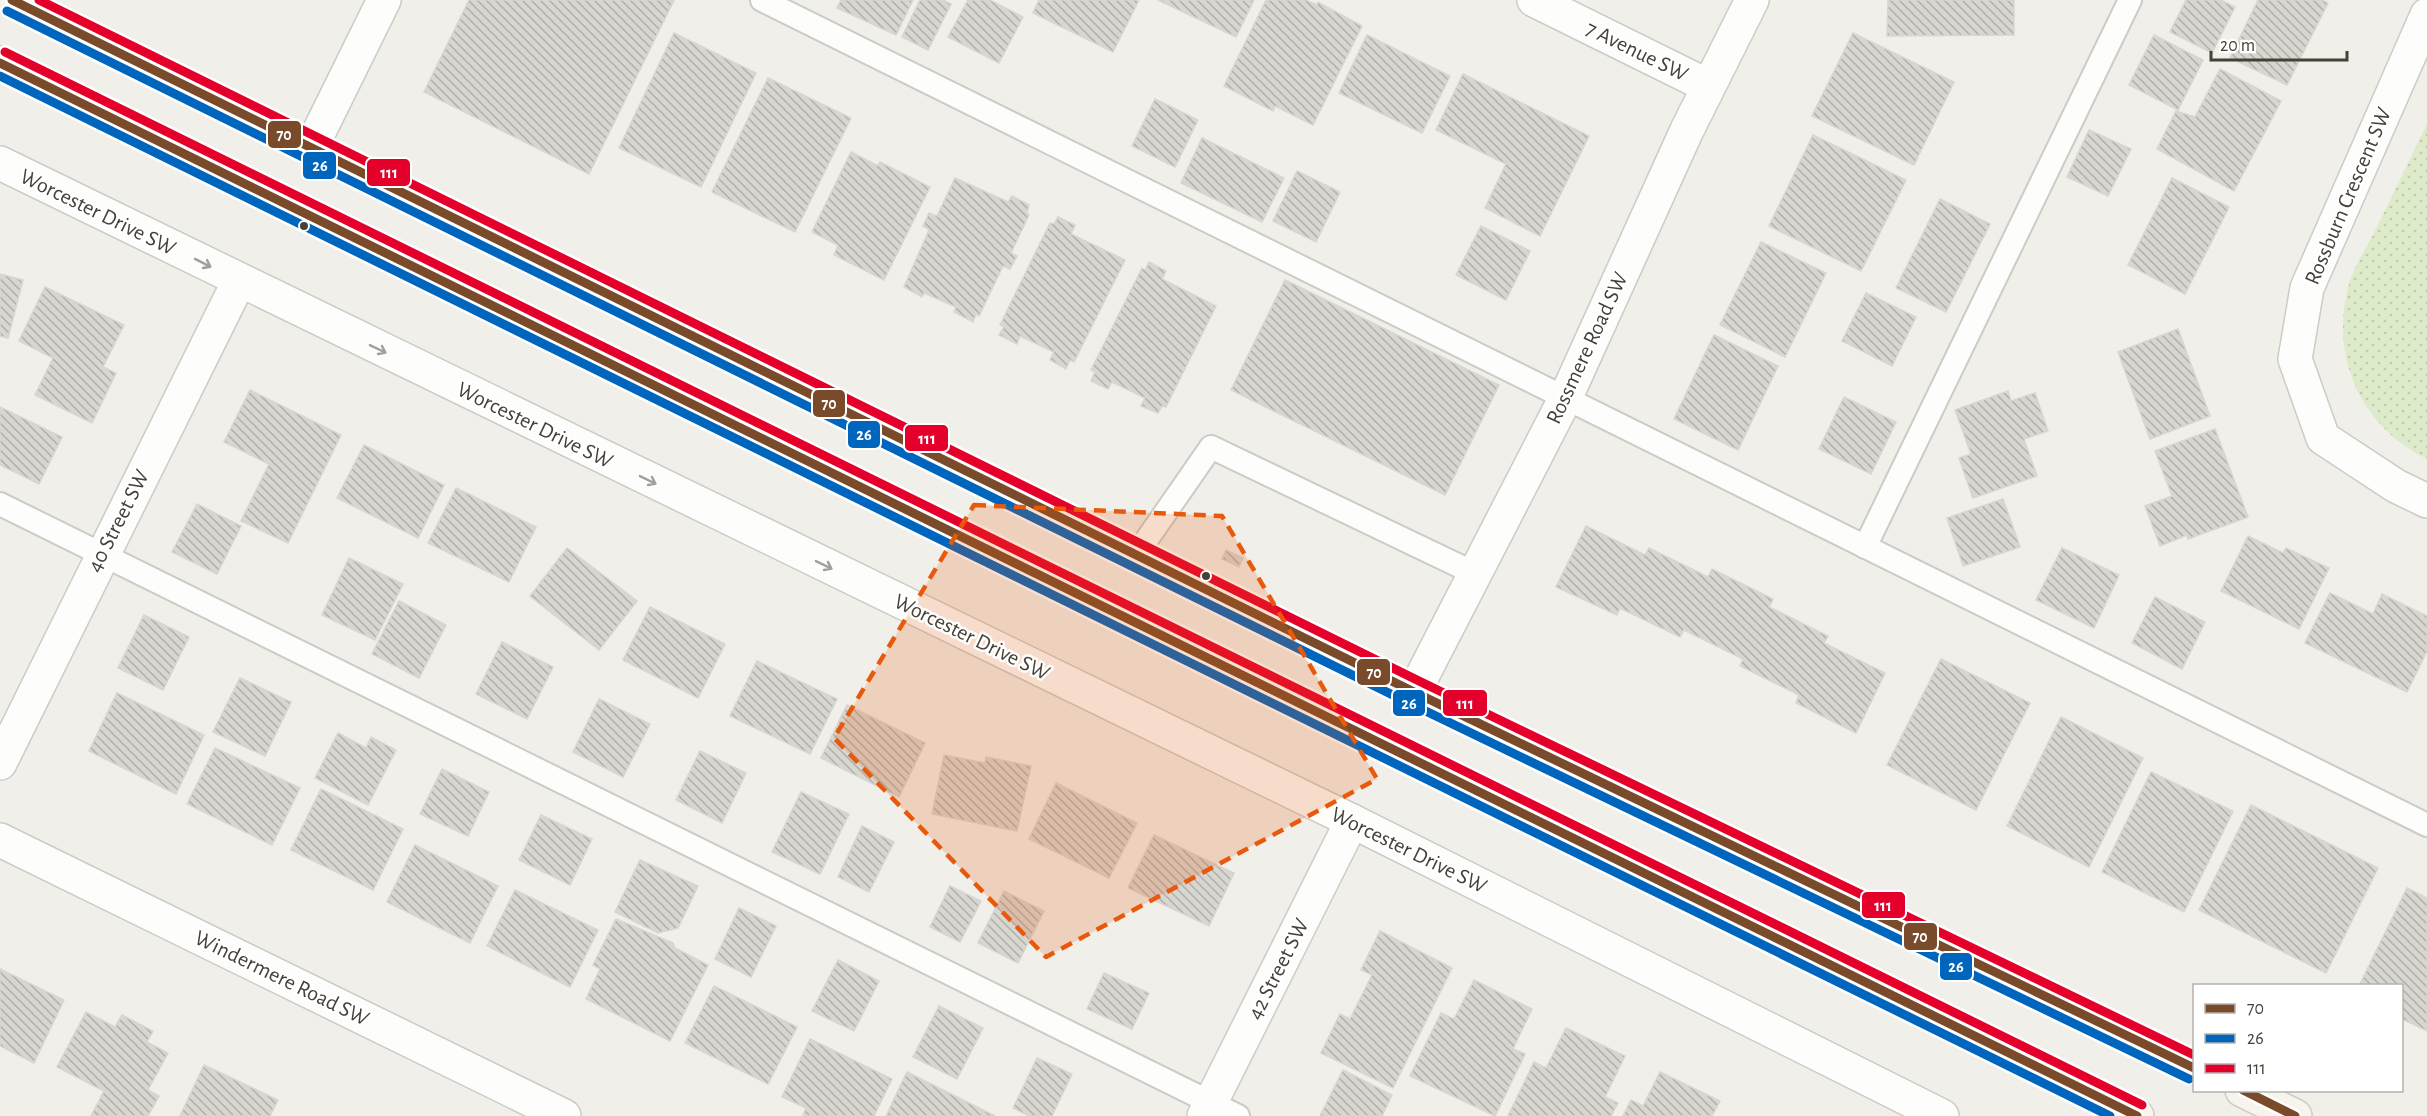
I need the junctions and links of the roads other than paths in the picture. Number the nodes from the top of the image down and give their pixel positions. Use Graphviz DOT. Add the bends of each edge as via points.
graph roads {
  1 [pos="12,0"];
  2 [pos="384,0"];
  3 [pos="762,0"];
  4 [pos="1534,0"];
  5 [pos="1752,0"];
  6 [pos="2130,0"];
  7 [pos="2427,15"];
  8 [pos="0,63"];
  9 [pos="1708,86"];
  10 [pos="311,148"];
  11 [pos="0,163"];
  12 [pos="239,281"];
  13 [pos="1565,399"];
  14 [pos="2427,501"];
  15 [pos="0,504"];
  16 [pos="1865,547"];
  17 [pos="102,555"];
  18 [pos="1136,555"];
  19 [pos="1476,574"];
  20 [pos="1414,692"];
  21 [pos="0,763"];
  22 [pos="1352,821"];
  23 [pos="2427,825"];
  24 [pos="0,840"];
  25 [pos="2193,1068"];
  26 [pos="2246,1092"];
  27 [pos="1218,1112"];
  28 [pos="564,1116"];
  29 [pos="1942,1116"];
  30 [pos="2137,1116"];
  31 [pos="2295,1116"];
  1 -- 10 [label="main road"];
  2 -- 10 [label="street"];
  3 -- 13 [label="lane"];
  4 -- 9 [label="street, 7 Avenue SW"];
  5 -- 9 [label="street, Rossmere Road SW"];
  6 -- 16 [label="lane"];
  7 -- 14 [label="street, Rossburn Crescent SW" via="2307,288 2295,359 2324,438 2396,486"];
  8 -- 30 [label="main road"];
  9 -- 13 [label="street, Rossmere Road SW"];
  10 -- 18 [label="main road"];
  11 -- 12 [label="street, Worcester Drive SW, one-way"];
  12 -- 17 [label="street, 40 Street SW"];
  12 -- 22 [label="street, Worcester Drive SW, one-way"];
  13 -- 16 [label="lane"];
  13 -- 19 [label="street, Rossmere Road SW"];
  15 -- 17 [label="lane"];
  16 -- 23 [label="lane"];
  17 -- 21 [label="street, 40 Street SW"];
  17 -- 27 [label="lane"];
  18 -- 19 [label="lane" via="1211,447"];
  18 -- 20 [label="main road"];
  19 -- 20 [label="street, Rossmere Road SW"];
  20 -- 25 [label="main road"];
  22 -- 27 [label="street, 42 Street SW"];
  22 -- 29 [label="street, Worcester Drive SW"];
  24 -- 28 [label="street, Windermere Road SW"];
  26 -- 31 [label="main road"];
}
